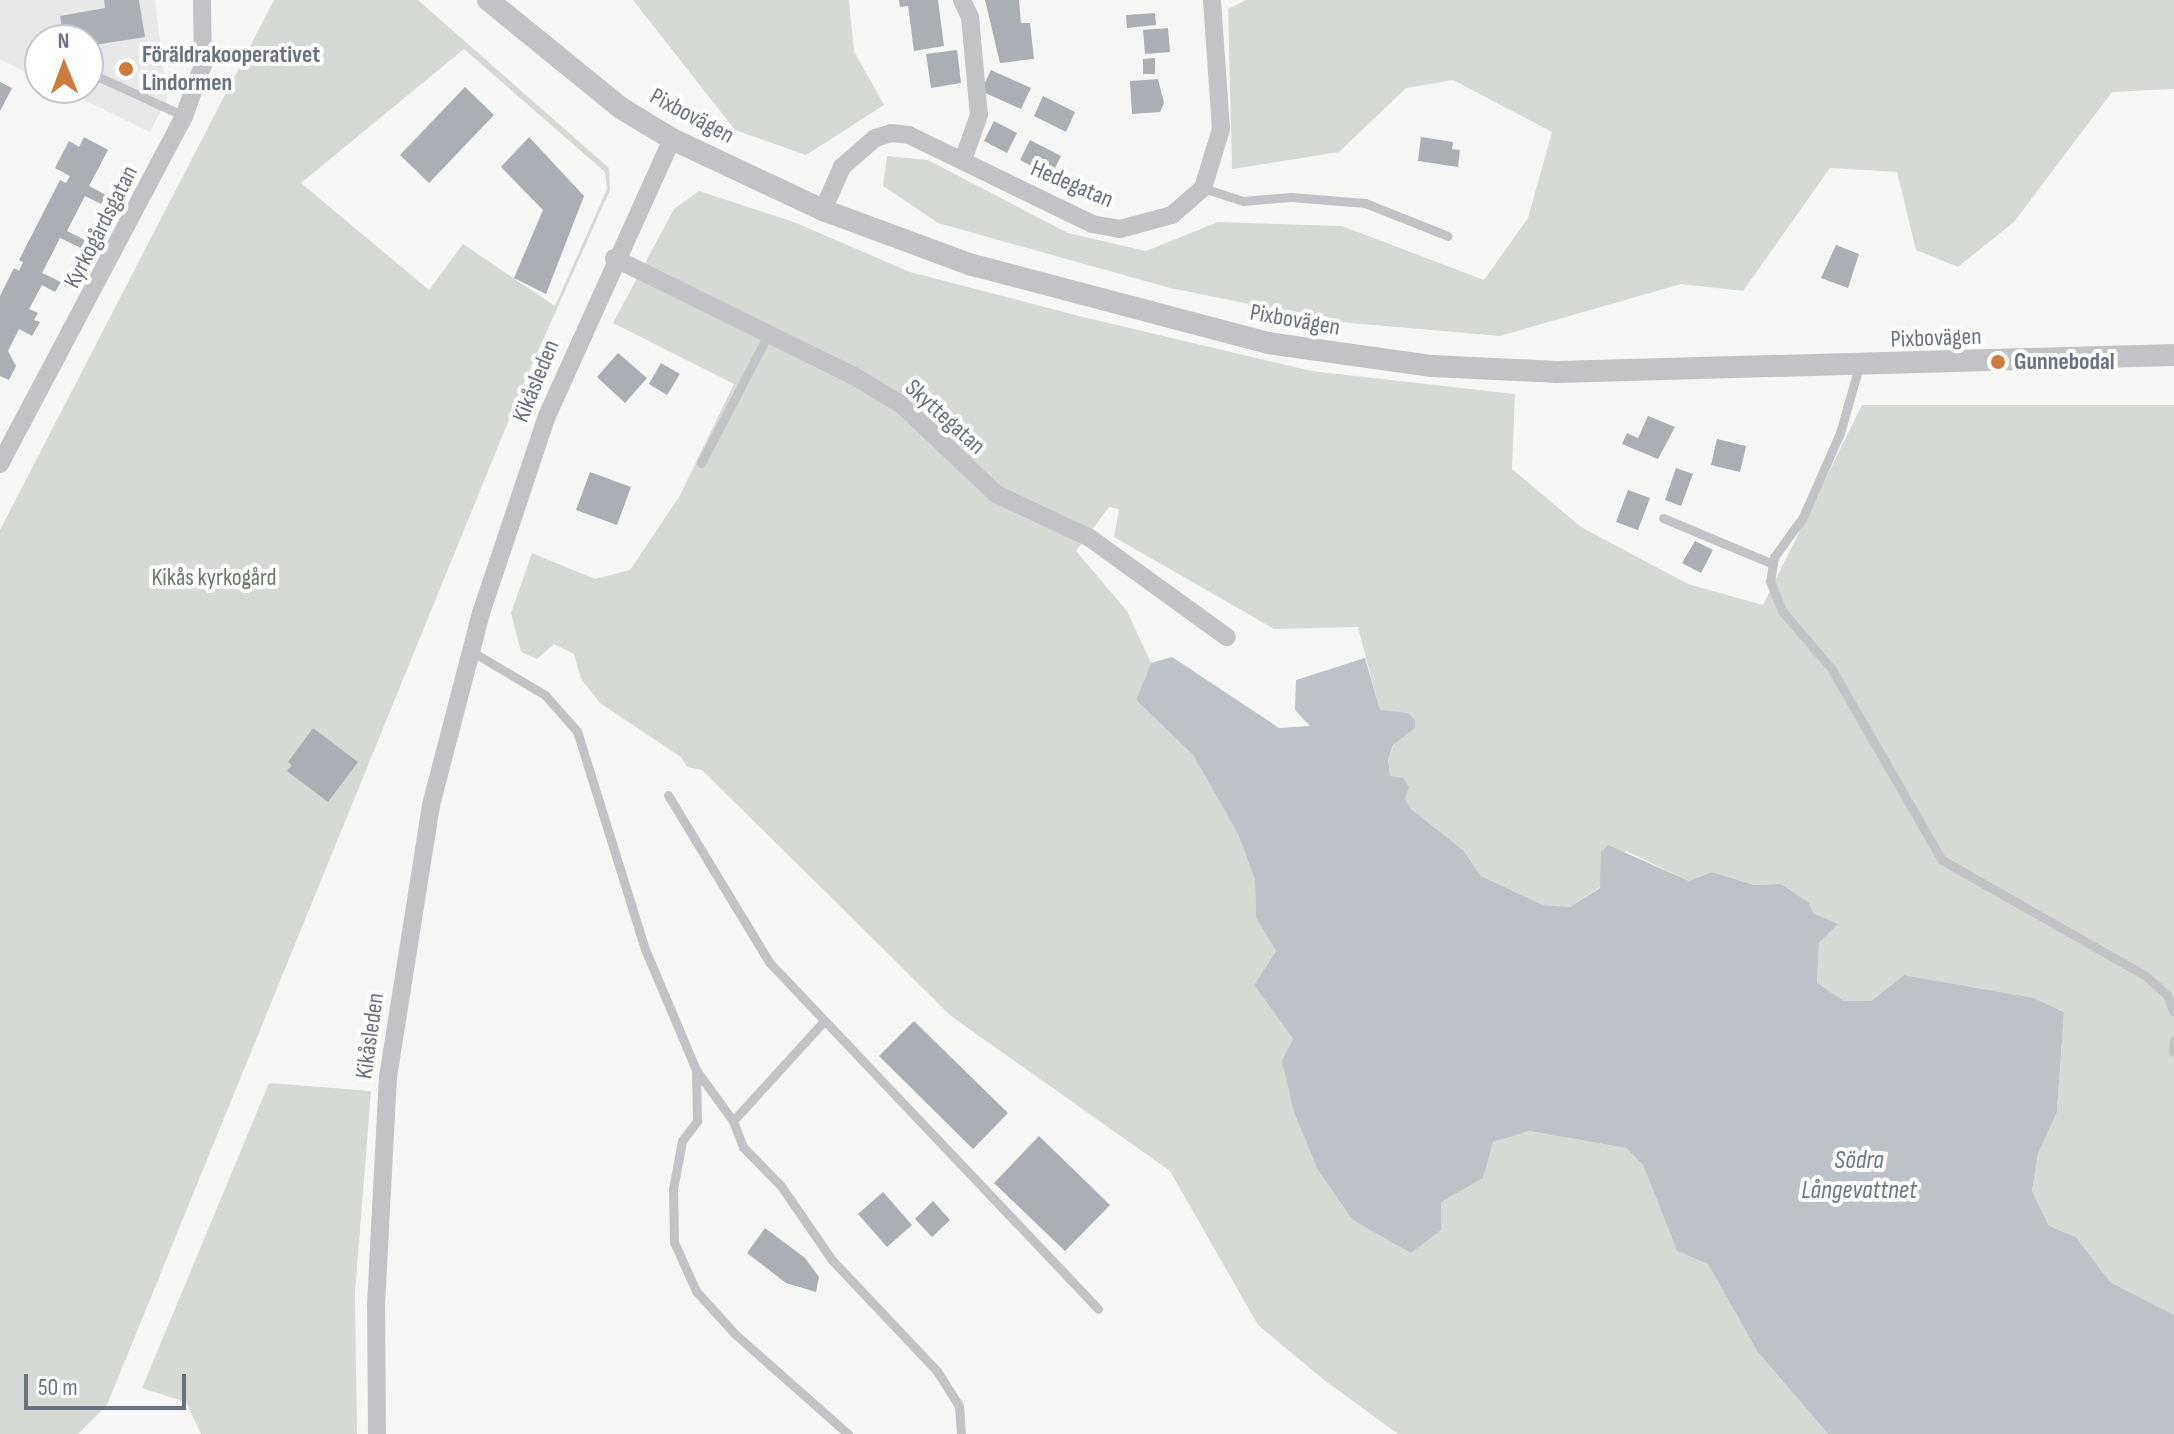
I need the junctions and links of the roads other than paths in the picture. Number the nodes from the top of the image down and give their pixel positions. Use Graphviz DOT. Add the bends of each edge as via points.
graph roads {
  1 [pos="202,0"];
  2 [pos="488,0"];
  3 [pos="962,0"];
  4 [pos="1212,0"];
  5 [pos="104,79"];
  6 [pos="184,116"];
  7 [pos="672,139"];
  8 [pos="963,160"];
  9 [pos="1203,188"];
  10 [pos="823,210"];
  11 [pos="1448,236"];
  12 [pos="614,258"];
  13 [pos="767,337"];
  14 [pos="2174,355"];
  15 [pos="1859,366"];
  16 [pos="701,463"];
  17 [pos="0,464"];
  18 [pos="1663,518"];
  19 [pos="1773,564"];
  20 [pos="1227,637"];
  21 [pos="471,651"];
  22 [pos="668,795"];
  23 [pos="2174,1012"];
  24 [pos="823,1022"];
  25 [pos="2174,1040"];
  26 [pos="2173,1052"];
  27 [pos="696,1070"];
  28 [pos="733,1121"];
  29 [pos="1098,1309"];
  30 [pos="377,1434"];
  31 [pos="848,1434"];
  32 [pos="961,1434"];
  1 -- 6 [label="street, Kyrkogårdsgatan" via="203,65"];
  2 -- 7 [label="street, Pixbovägen" via="621,108"];
  3 -- 8 [label="street" via="970,17 979,115"];
  4 -- 9 [label="street" via="1221,129"];
  5 -- 6 [label="lane"];
  6 -- 17 [label="street, Kyrkogårdsgatan"];
  7 -- 10 [label="street, Pixbovägen"];
  7 -- 12 [label="street, Kikåsleden"];
  8 -- 9 [label="street, Hedegatan" via="1083,220 1120,229 1172,215"];
  8 -- 10 [label="street, Hedegatan" via="909,135 875,138 842,167"];
  9 -- 11 [label="lane" via="1243,201 1291,197 1365,203 1391,209"];
  10 -- 15 [label="street, Pixbovägen" via="969,264 1169,321 1363,359 1557,372"];
  12 -- 13 [label="street, Skyttegatan"];
  12 -- 21 [label="street, Kikåsleden" via="547,416"];
  13 -- 16 [label="lane"];
  13 -- 20 [label="street, Skyttegatan" via="854,376 902,405 996,494 1090,538"];
  14 -- 15 [label="street, Pixbovägen"];
  15 -- 19 [label="lane" via="1840,433 1803,517"];
  18 -- 19 [label="lane"];
  19 -- 23 [label="lane" via="1770,581 1782,611 1831,668 1942,860 2146,976 2167,995"];
  21 -- 27 [label="lane" via="545,695 577,731 645,949"];
  21 -- 30 [label="street, Kikåsleden" via="431,805 388,1077 376,1305"];
  22 -- 24 [label="lane" via="769,962"];
  24 -- 28 [label="lane"];
  24 -- 29 [label="lane"];
  25 -- 26 [label="lane"];
  27 -- 28 [label="lane"];
  27 -- 31 [label="lane" via="697,1121 682,1141 673,1189 674,1242 696,1291 735,1334"];
  28 -- 32 [label="lane" via="743,1147 781,1186 832,1260 937,1371 959,1406"];
}
